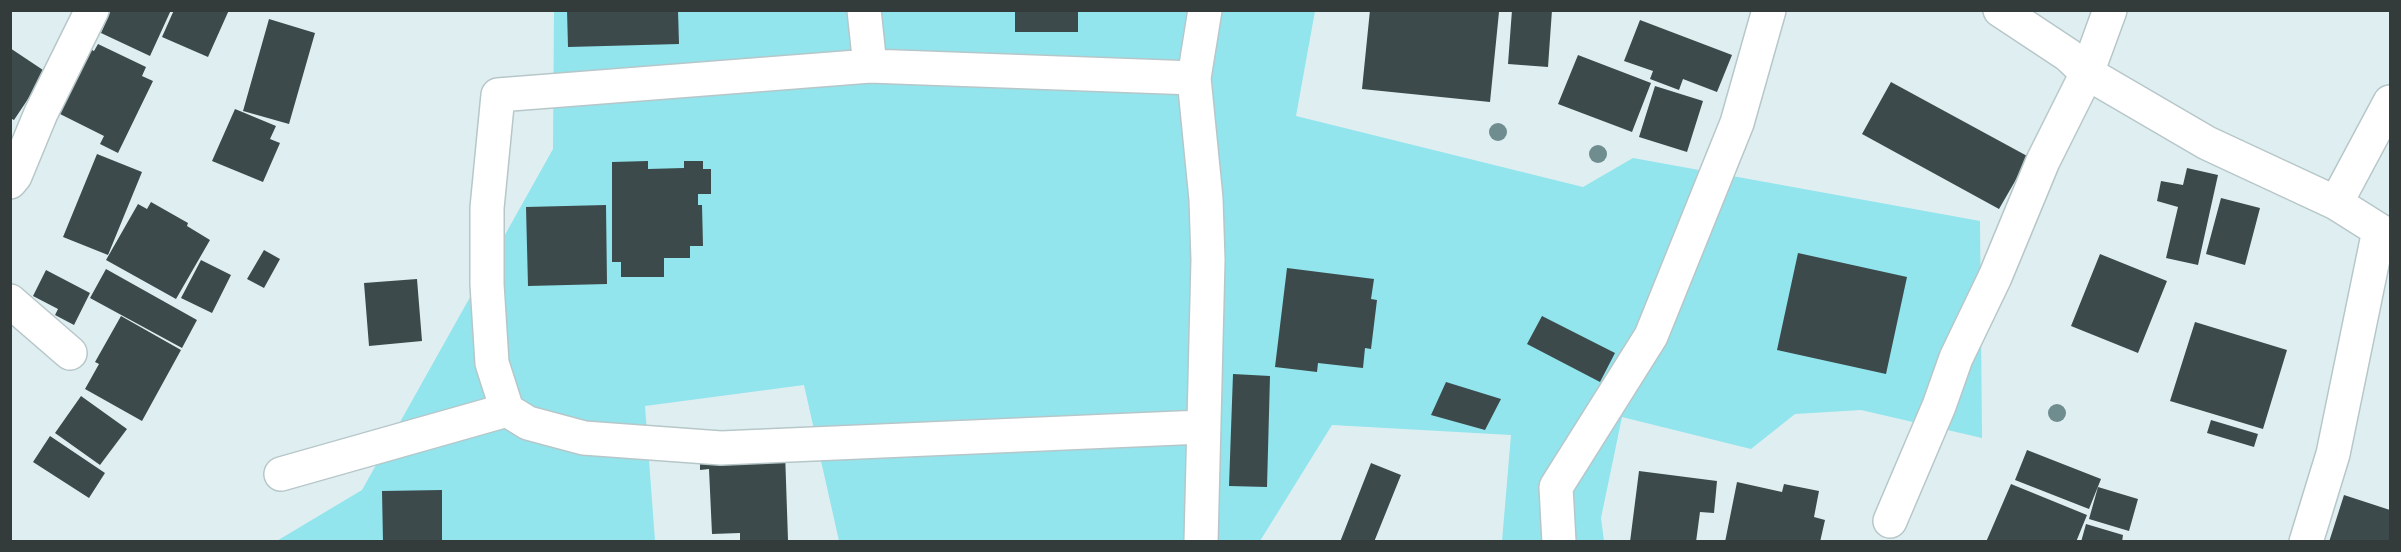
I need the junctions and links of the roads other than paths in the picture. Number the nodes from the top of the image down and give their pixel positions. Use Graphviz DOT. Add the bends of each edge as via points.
graph roads {
  1 [pos="92,10"];
  2 [pos="864,10"];
  3 [pos="1205,10"];
  4 [pos="1769,10"];
  5 [pos="2000,10"];
  6 [pos="2110,10"];
  7 [pos="870,66"];
  8 [pos="2087,73"];
  9 [pos="1194,78"];
  10 [pos="2391,102"];
  11 [pos="10,182"];
  12 [pos="2336,203"];
  13 [pos="2385,233"];
  14 [pos="10,301"];
  15 [pos="70,353"];
  16 [pos="507,410"];
  17 [pos="1203,428"];
  18 [pos="281,474"];
  19 [pos="1890,521"];
  20 [pos="1201,542"];
  21 [pos="1559,542"];
  22 [pos="2306,542"];
  1 -- 11 [label="street"];
  2 -- 7 [label="street"];
  3 -- 9 [label="street"];
  4 -- 21 [label="street" via="1737,123 1651,336 1556,488"];
  5 -- 8 [label="street" via="2068,55"];
  6 -- 8 [label="street"];
  7 -- 9 [label="street"];
  7 -- 16 [label="street" via="498,95 487,208 487,284 492,363"];
  8 -- 12 [label="street" via="2208,143"];
  8 -- 19 [label="street" via="2043,161 1956,358"];
  9 -- 17 [label="street" via="1208,260"];
  10 -- 12 [label="street"];
  12 -- 13 [label="street"];
  13 -- 22 [label="street" via="2333,454"];
  14 -- 15 [label="street"];
  16 -- 17 [label="street" via="528,423 584,438 722,448"];
  16 -- 18 [label="street"];
  17 -- 20 [label="street"];
}
